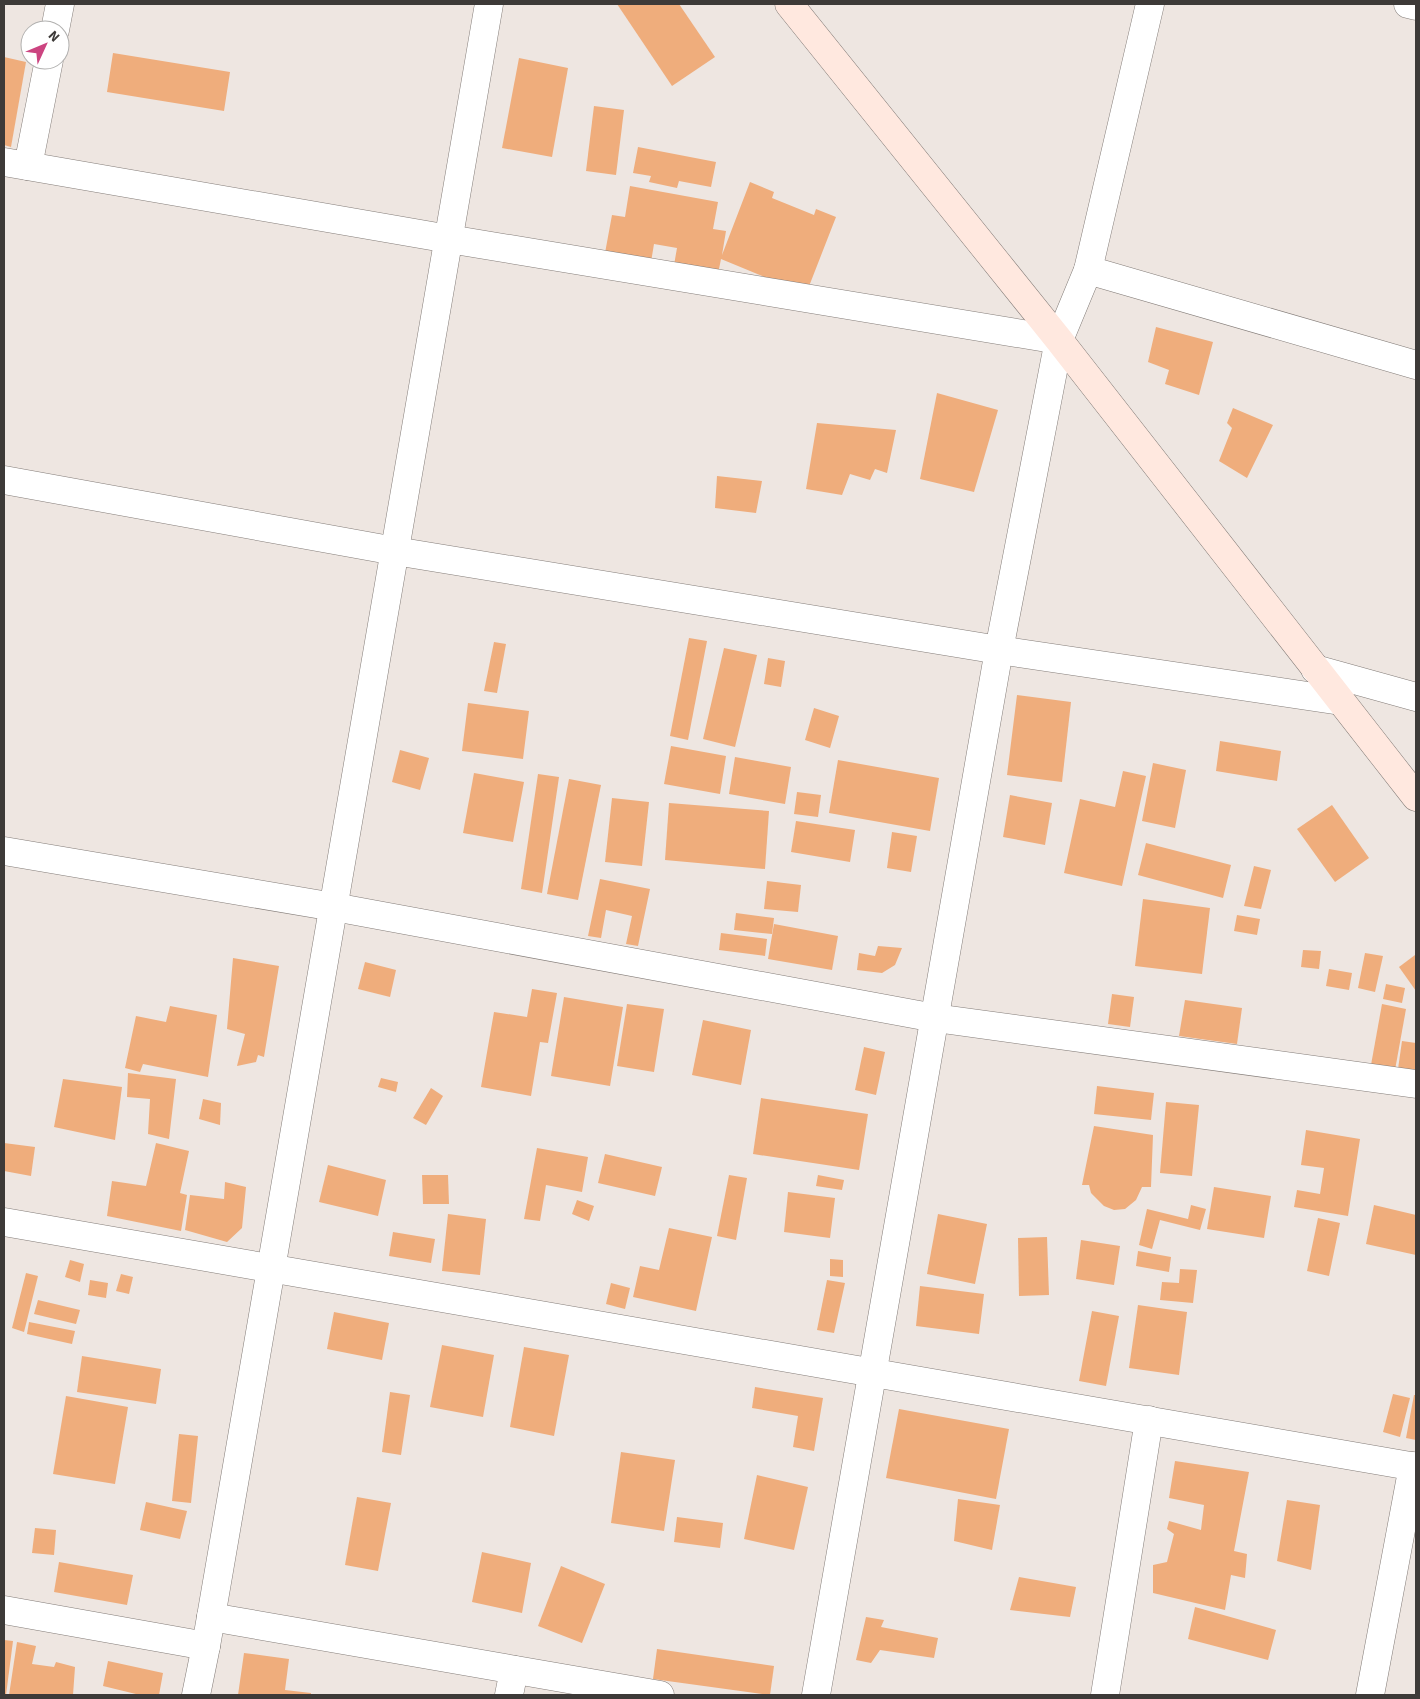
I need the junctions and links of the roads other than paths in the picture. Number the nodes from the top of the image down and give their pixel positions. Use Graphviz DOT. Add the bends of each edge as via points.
graph roads {
  1 [pos="60,4"];
  2 [pos="489,4"];
  3 [pos="789,4"];
  4 [pos="1150,4"];
  5 [pos="1408,4"];
  6 [pos="1416,6"];
  7 [pos="57,20"];
  8 [pos="46,70"];
  9 [pos="16,164"];
  10 [pos="449,239"];
  11 [pos="1088,270"];
  12 [pos="1059,340"];
  13 [pos="1416,365"];
  14 [pos="4,480"];
  15 [pos="395,551"];
  16 [pos="999,650"];
  17 [pos="1316,669"];
  18 [pos="1416,697"];
  19 [pos="1342,701"];
  20 [pos="1416,797"];
  21 [pos="4,851"];
  22 [pos="334,907"];
  23 [pos="935,1018"];
  24 [pos="1416,1084"];
  25 [pos="4,1222"];
  26 [pos="271,1269"];
  27 [pos="873,1372"];
  28 [pos="1149,1420"];
  29 [pos="1415,1466"];
  30 [pos="4,1610"];
  31 [pos="212,1617"];
  32 [pos="206,1646"];
  33 [pos="512,1682"];
  34 [pos="196,1695"];
  35 [pos="660,1695"];
  36 [pos="816,1695"];
  37 [pos="1105,1695"];
  38 [pos="1370,1695"];
  1 -- 7 [label="street"];
  2 -- 10 [label="street"];
  3 -- 12 [label="street"];
  4 -- 11 [label="street"];
  5 -- 6 [label="street"];
  8 -- 9 [label="street"];
  9 -- 10 [label="street"];
  10 -- 12 [label="street"];
  10 -- 15 [label="street"];
  11 -- 12 [label="street"];
  11 -- 13 [label="street"];
  12 -- 16 [label="street"];
  12 -- 17 [label="street"];
  14 -- 15 [label="street"];
  15 -- 16 [label="street"];
  15 -- 22 [label="street"];
  16 -- 19 [label="street"];
  16 -- 23 [label="street"];
  17 -- 18 [label="street"];
  17 -- 19 [label="street"];
  19 -- 20 [label="street"];
  21 -- 22 [label="street"];
  22 -- 23 [label="street"];
  22 -- 26 [label="street"];
  23 -- 24 [label="street"];
  23 -- 27 [label="street"];
  25 -- 26 [label="street"];
  26 -- 27 [label="street"];
  26 -- 31 [label="street"];
  27 -- 28 [label="street"];
  27 -- 36 [label="street"];
  28 -- 29 [label="street"];
  28 -- 37 [label="street"];
  29 -- 38 [label="street"];
  30 -- 32 [label="street"];
  31 -- 32 [label="street"];
  31 -- 33 [label="street"];
  32 -- 34 [label="street"];
  33 -- 35 [label="street"];
}
